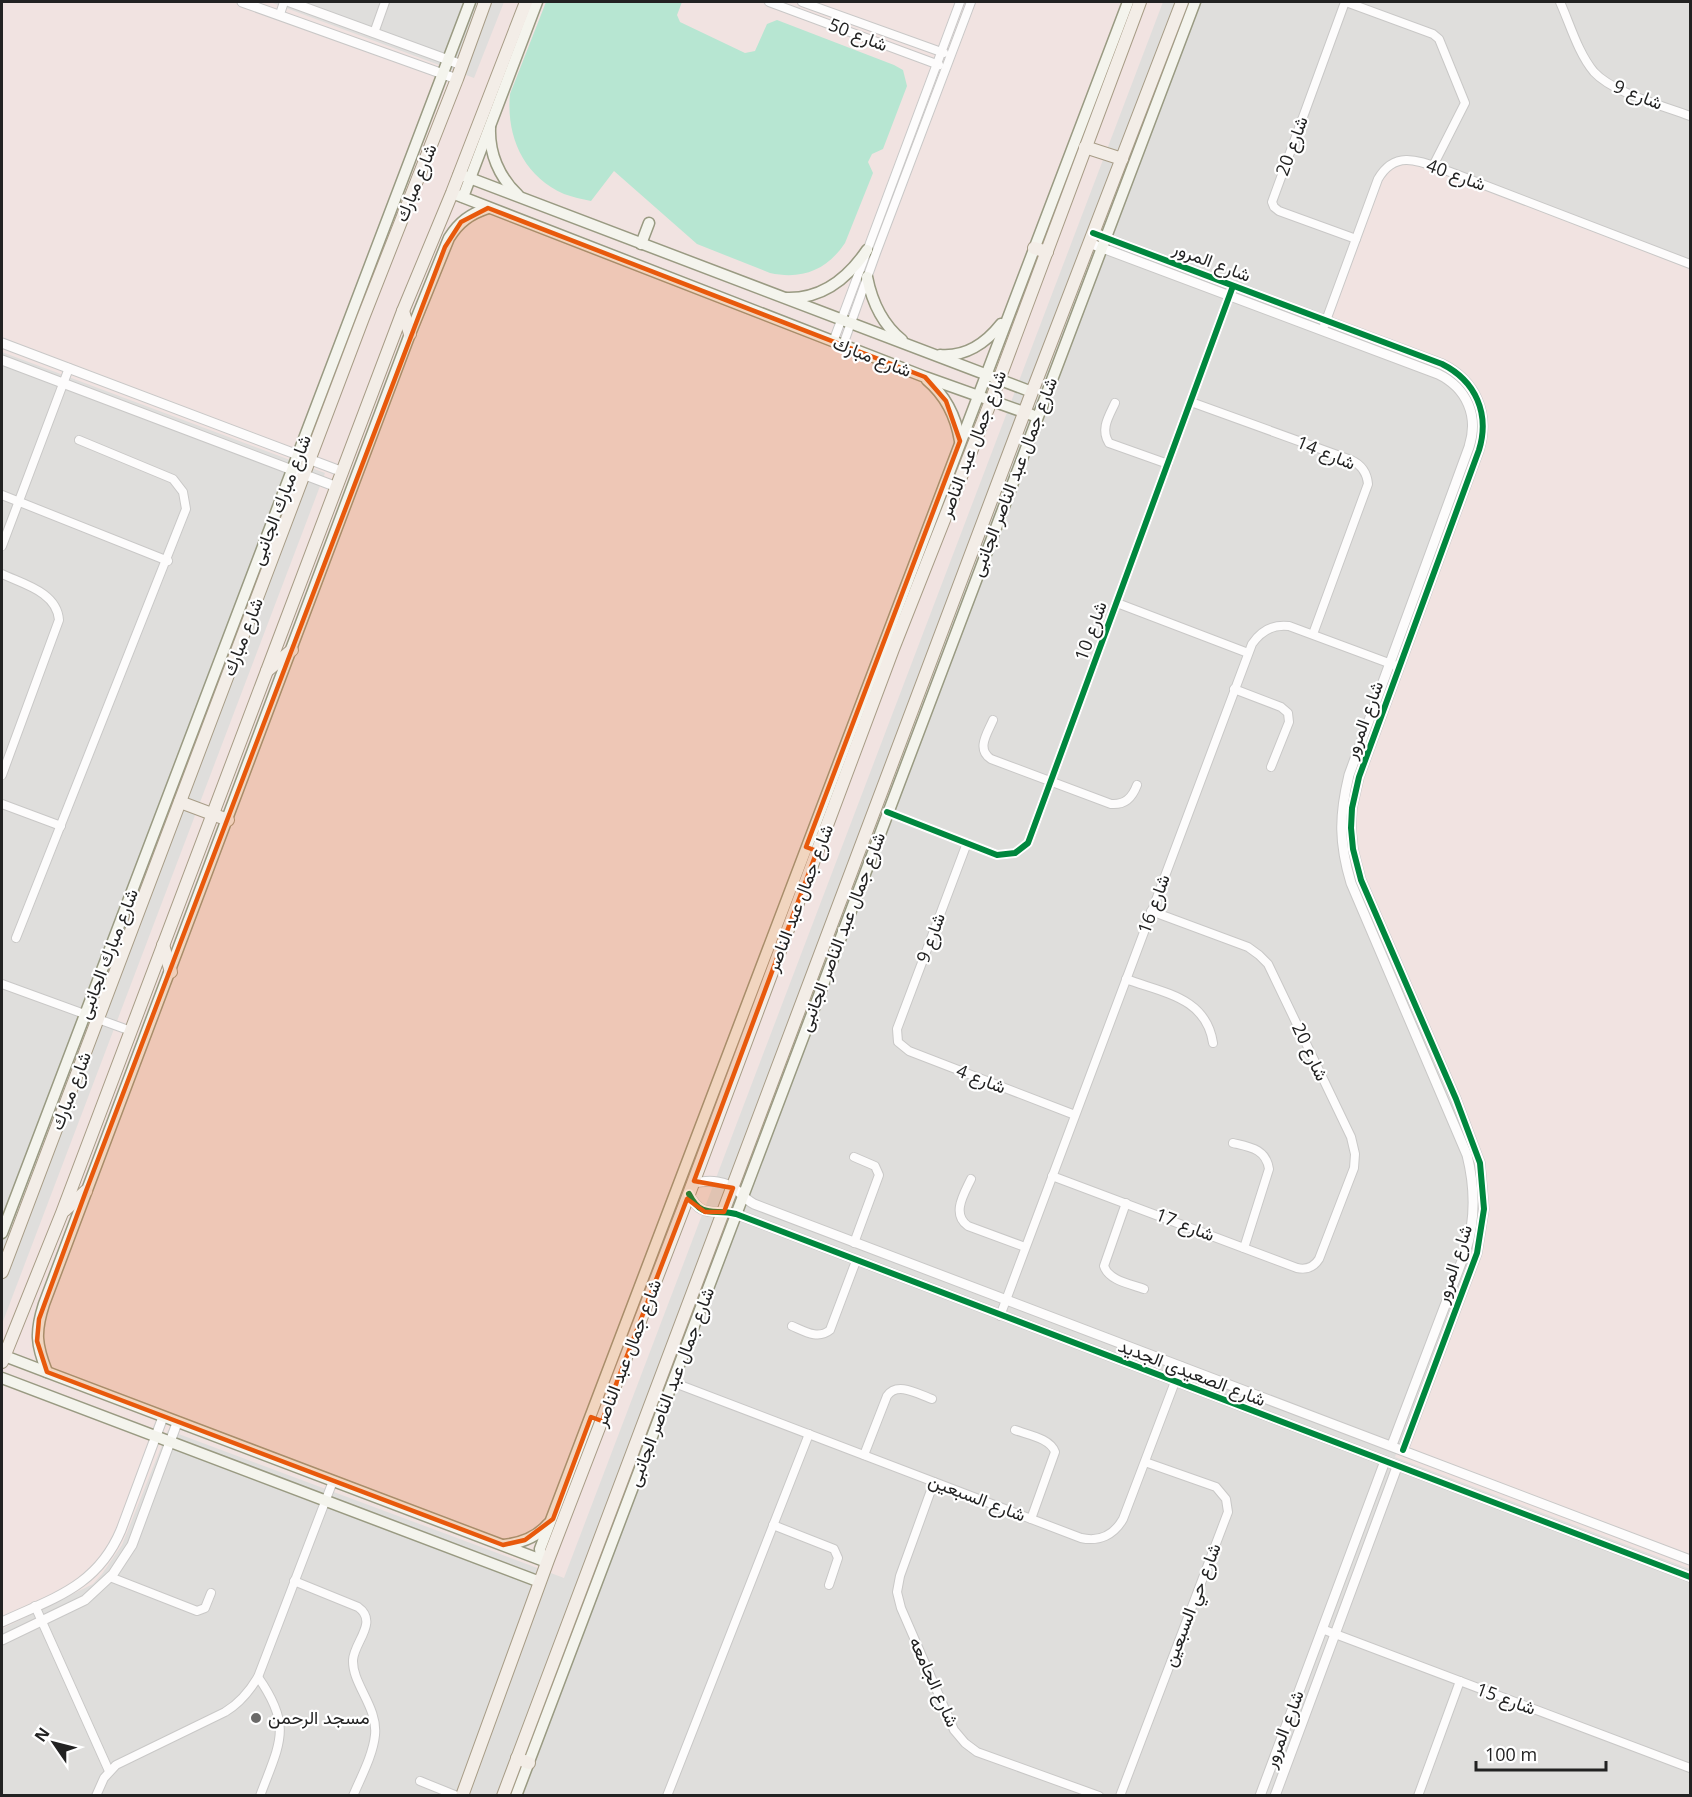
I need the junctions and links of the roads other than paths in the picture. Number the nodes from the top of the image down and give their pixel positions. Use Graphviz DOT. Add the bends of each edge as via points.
graph roads {
  1 [pos="242,2"];
  2 [pos="285,2"];
  3 [pos="290,2"];
  4 [pos="385,2"];
  5 [pos="470,2"];
  6 [pos="485,2"];
  7 [pos="525,2"];
  8 [pos="537,2"];
  9 [pos="769,2"];
  10 [pos="802,2"];
  11 [pos="960,2"];
  12 [pos="971,2"];
  13 [pos="1128,2"];
  14 [pos="1140,2"];
  15 [pos="1182,2"];
  16 [pos="1195,2"];
  17 [pos="1346,2"];
  18 [pos="1560,2"];
  19 [pos="787,5"];
  20 [pos="280,14"];
  21 [pos="375,33"];
  22 [pos="370,47"];
  23 [pos="941,52"];
  24 [pos="951,56"];
  25 [pos="448,59"];
  26 [pos="937,64"];
  27 [pos="462,65"];
  28 [pos="947,68"];
  29 [pos="442,73"];
  30 [pos="457,79"];
  31 [pos="1690,116"];
  32 [pos="491,121"];
  33 [pos="1085,147"];
  34 [pos="1122,159"];
  35 [pos="1433,166"];
  36 [pos="465,176"];
  37 [pos="457,196"];
  38 [pos="520,197"];
  39 [pos="488,208"];
  40 [pos="649,223"];
  41 [pos="605,230"];
  42 [pos="1356,239"];
  43 [pos="1097,240"];
  44 [pos="641,244"];
  45 [pos="1130,247"];
  46 [pos="1034,248"];
  47 [pos="597,250"];
  48 [pos="872,251"];
  49 [pos="1047,252"];
  50 [pos="1126,257"];
  51 [pos="1690,264"];
  52 [pos="867,277"];
  53 [pos="1233,286"];
  54 [pos="1230,296"];
  55 [pos="781,297"];
  56 [pos="404,311"];
  57 [pos="1008,314"];
  58 [pos="1326,320"];
  59 [pos="846,322"];
  60 [pos="1322,330"];
  61 [pos="410,334"];
  62 [pos="2,343"];
  63 [pos="838,344"];
  64 [pos="907,344"];
  65 [pos="934,355"];
  66 [pos="2,360"];
  67 [pos="69,368"];
  68 [pos="985,374"];
  69 [pos="925,377"];
  70 [pos="998,379"];
  71 [pos="63,384"];
  72 [pos="1032,392"];
  73 [pos="977,396"];
  74 [pos="991,401"];
  75 [pos="1191,402"];
  76 [pos="1115,403"];
  77 [pos="1024,413"];
  78 [pos="1037,418"];
  79 [pos="79,440"];
  80 [pos="960,441"];
  81 [pos="304,457"];
  82 [pos="1168,464"];
  83 [pos="298,472"];
  84 [pos="343,472"];
  85 [pos="337,487"];
  86 [pos="2,495"];
  87 [pos="18,501"];
  88 [pos="2,546"];
  89 [pos="168,561"];
  90 [pos="2,574"];
  91 [pos="1117,603"];
  92 [pos="1313,634"];
  93 [pos="888,647"];
  94 [pos="292,650"];
  95 [pos="1248,653"];
  96 [pos="1390,663"];
  97 [pos="1400,667"];
  98 [pos="266,672"];
  99 [pos="1234,690"];
  100 [pos="993,720"];
  101 [pos="1271,767"];
  102 [pos="2,775"];
  103 [pos="1051,782"];
  104 [pos="1137,785"];
  105 [pos="180,802"];
  106 [pos="2,804"];
  107 [pos="887,812"];
  108 [pos="213,814"];
  109 [pos="228,820"];
  110 [pos="61,826"];
  111 [pos="967,843"];
  112 [pos="812,849"];
  113 [pos="1151,911"];
  114 [pos="16,938"];
  115 [pos="1387,940"];
  116 [pos="163,945"];
  117 [pos="1377,945"];
  118 [pos="171,972"];
  119 [pos="1126,980"];
  120 [pos="2,984"];
  121 [pos="85,1015"];
  122 [pos="98,1020"];
  123 [pos="131,1031"];
  124 [pos="896,1033"];
  125 [pos="1214,1043"];
  126 [pos="731,1045"];
  127 [pos="743,1049"];
  128 [pos="1456,1099"];
  129 [pos="1446,1103"];
  130 [pos="1075,1114"];
  131 [pos="1233,1143"];
  132 [pos="854,1157"];
  133 [pos="1052,1176"];
  134 [pos="970,1179"];
  135 [pos="691,1188"];
  136 [pos="733,1188"];
  137 [pos="86,1191"];
  138 [pos="743,1196"];
  139 [pos="1126,1203"];
  140 [pos="62,1213"];
  141 [pos="730,1213"];
  142 [pos="2,1233"];
  143 [pos="854,1243"];
  144 [pos="1026,1247"];
  145 [pos="1244,1248"];
  146 [pos="856,1260"];
  147 [pos="1317,1262"];
  148 [pos="2,1272"];
  149 [pos="1144,1288"];
  150 [pos="1005,1300"];
  151 [pos="1000,1316"];
  152 [pos="688,1322"];
  153 [pos="792,1326"];
  154 [pos="2,1358"];
  155 [pos="1181,1366"];
  156 [pos="47,1371"];
  157 [pos="2,1378"];
  158 [pos="672,1382"];
  159 [pos="1175,1382"];
  160 [pos="932,1399"];
  161 [pos="163,1417"];
  162 [pos="596,1419"];
  163 [pos="177,1423"];
  164 [pos="1015,1430"];
  165 [pos="809,1434"];
  166 [pos="156,1437"];
  167 [pos="170,1442"];
  168 [pos="642,1445"];
  169 [pos="1392,1445"];
  170 [pos="1403,1450"];
  171 [pos="864,1455"];
  172 [pos="1385,1461"];
  173 [pos="1145,1462"];
  174 [pos="1398,1467"];
  175 [pos="1473,1476"];
  176 [pos="333,1481"];
  177 [pos="934,1482"];
  178 [pos="1466,1493"];
  179 [pos="325,1501"];
  180 [pos="553,1519"];
  181 [pos="1031,1519"];
  182 [pos="773,1525"];
  183 [pos="503,1545"];
  184 [pos="1690,1549"];
  185 [pos="1680,1556"];
  186 [pos="1690,1560"];
  187 [pos="548,1561"];
  188 [pos="110,1577"];
  189 [pos="1690,1577"];
  190 [pos="294,1581"];
  191 [pos="540,1582"];
  192 [pos="829,1585"];
  193 [pos="212,1593"];
  194 [pos="35,1606"];
  195 [pos="42,1620"];
  196 [pos="2,1622"];
  197 [pos="1322,1629"];
  198 [pos="1335,1634"];
  199 [pos="2,1640"];
  200 [pos="258,1677"];
  201 [pos="1460,1681"];
  202 [pos="523,1761"];
  203 [pos="1690,1768"];
  204 [pos="109,1771"];
  205 [pos="420,1781"];
  206 [pos="96,1796"];
  207 [pos="260,1796"];
  208 [pos="353,1796"];
  209 [pos="457,1796"];
  210 [pos="462,1796"];
  211 [pos="503,1796"];
  212 [pos="516,1796"];
  213 [pos="667,1796"];
  214 [pos="1099,1796"];
  215 [pos="1120,1796"];
  216 [pos="1260,1796"];
  217 [pos="1275,1796"];
  218 [pos="1418,1796"];
  1 -- 20 [label="street"];
  2 -- 20 [label="street"];
  3 -- 21 [label="street"];
  4 -- 21 [label="street"];
  5 -- 25 [label="main road, شارع مبارك الجانبى"];
  6 -- 27 [label="main road, شارع مبارك"];
  7 -- 36 [label="main road, شارع مبارك"];
  8 -- 32 [label="main road"];
  9 -- 19 [label="street, شارع 50"];
  10 -- 23 [label="street, شارع 50"];
  11 -- 23 [label="street"];
  12 -- 24 [label="street"];
  13 -- 46 [label="main road"];
  14 -- 33 [label="main road, شارع جمال عبد الناصر"];
  15 -- 34 [label="main road, شارع جمال عبد الناصر"];
  16 -- 43 [label="main road, شارع جمال عبد الناصر الجانبى"];
  17 -- 35 [label="street" via="1425,30 1439,39 1465,103"];
  17 -- 42 [label="street, شارع 20" via="1272,202 1279,211"];
  18 -- 31 [label="street, شارع 9" via="1585,58 1600,78 1618,89"];
  19 -- 26 [label="street, شارع 50"];
  20 -- 22 [label="street"];
  21 -- 22 [label="street"];
  21 -- 25 [label="street"];
  22 -- 29 [label="street"];
  23 -- 24 [label="street, شارع 50"];
  23 -- 26 [label="street"];
  24 -- 28 [label="street"];
  25 -- 27 [label="street"];
  25 -- 29 [label="main road, شارع مبارك الجانبى"];
  26 -- 28 [label="street, شارع 50"];
  26 -- 48 [label="street"];
  27 -- 30 [label="main road, شارع مبارك"];
  28 -- 48 [label="street"];
  29 -- 30 [label="street"];
  29 -- 81 [label="main road, شارع مبارك الجانبى"];
  30 -- 81 [label="main road, شارع مبارك"];
  32 -- 36 [label="main road"];
  32 -- 38 [label="main road" via="496,163"];
  33 -- 34 [label="main road"];
  33 -- 49 [label="main road, شارع جمال عبد الناصر"];
  34 -- 43 [label="main road, شارع جمال عبد الناصر"];
  35 -- 42 [label="street, شارع 40" via="1408,159 1385,168"];
  35 -- 51 [label="street, شارع 40"];
  36 -- 37 [label="main road, شارع مبارك"];
  36 -- 38 [label="main road, شارع مبارك"];
  37 -- 39 [label="main road, شارع مبارك"];
  37 -- 56 [label="main road, شارع مبارك"];
  38 -- 41 [label="main road, شارع مبارك"];
  39 -- 47 [label="main road, شارع مبارك"];
  39 -- 61 [label="main road" via="461,222 449,238"];
  40 -- 44 [label="main road"];
  41 -- 44 [label="main road, شارع مبارك"];
  41 -- 47 [label="main road"];
  42 -- 58 [label="street, شارع 40"];
  43 -- 45 [label="street, شارع المرور"];
  43 -- 50 [label="street, شارع المرور"];
  43 -- 72 [label="main road, شارع جمال عبد الناصر"];
  43 -- 78 [label="main road, شارع جمال عبد الناصر الجانبى"];
  44 -- 55 [label="main road, شارع مبارك"];
  45 -- 50 [label="street"];
  45 -- 53 [label="street, شارع المرور"];
  46 -- 49 [label="main road"];
  46 -- 57 [label="main road"];
  47 -- 63 [label="main road, شارع مبارك"];
  48 -- 52 [label="street"];
  48 -- 55 [label="main road" via="826,290 804,297"];
  48 -- 59 [label="street"];
  49 -- 70 [label="main road, شارع جمال عبد الناصر"];
  50 -- 54 [label="street, شارع المرور"];
  52 -- 59 [label="street"];
  52 -- 64 [label="main road" via="883,320"];
  53 -- 54 [label="street, شارع 10"];
  53 -- 58 [label="street, شارع المرور"];
  54 -- 60 [label="street, شارع المرور"];
  54 -- 75 [label="street, شارع 10"];
  55 -- 59 [label="main road, شارع مبارك"];
  56 -- 61 [label="main road"];
  56 -- 84 [label="main road, شارع مبارك"];
  57 -- 65 [label="main road" via="993,335 972,349 947,356"];
  57 -- 68 [label="main road"];
  58 -- 60 [label="street, شارع 40"];
  58 -- 97 [label="street, شارع المرور" via="1450,368 1471,387 1483,413 1484,432 1479,450"];
  59 -- 63 [label="street"];
  59 -- 64 [label="main road, شارع مبارك"];
  60 -- 96 [label="street, شارع المرور" via="1445,377 1463,393 1472,415 1469,447"];
  61 -- 94 [label="main road"];
  62 -- 67 [label="street"];
  63 -- 69 [label="main road, شارع مبارك"];
  64 -- 65 [label="main road, شارع مبارك"];
  65 -- 68 [label="main road, شارع مبارك"];
  66 -- 71 [label="street"];
  67 -- 71 [label="street"];
  67 -- 81 [label="street"];
  68 -- 70 [label="main road, شارع مبارك"];
  68 -- 73 [label="main road"];
  69 -- 73 [label="main road, شارع مبارك"];
  69 -- 80 [label="main road" via="946,401"];
  70 -- 72 [label="main road, شارع مبارك"];
  70 -- 74 [label="main road, شارع جمال عبد الناصر"];
  71 -- 83 [label="street"];
  71 -- 87 [label="street"];
  72 -- 77 [label="main road, شارع جمال عبد الناصر"];
  73 -- 74 [label="main road, شارع مبارك"];
  73 -- 80 [label="main road"];
  74 -- 77 [label="main road, شارع مبارك"];
  74 -- 93 [label="main road, شارع جمال عبد الناصر"];
  75 -- 82 [label="street, شارع 10"];
  75 -- 92 [label="street, شارع 14" via="1356,462 1366,474 1368,484"];
  76 -- 82 [label="street" via="1105,428 1107,440"];
  77 -- 78 [label="main road, شارع مبارك"];
  77 -- 136 [label="main road, شارع جمال عبد الناصر"];
  78 -- 107 [label="main road, شارع جمال عبد الناصر الجانبى"];
  79 -- 89 [label="street" via="168,476 181,487 186,515"];
  80 -- 93 [label="main road"];
  81 -- 83 [label="main road, شارع مبارك"];
  81 -- 84 [label="street"];
  82 -- 91 [label="street, شارع 10"];
  83 -- 85 [label="street"];
  83 -- 105 [label="main road, شارع مبارك"];
  83 -- 121 [label="main road, شارع مبارك الجانبى"];
  84 -- 85 [label="main road, شارع مبارك"];
  85 -- 98 [label="main road, شارع مبارك"];
  86 -- 87 [label="street"];
  87 -- 88 [label="street"];
  87 -- 89 [label="street"];
  89 -- 110 [label="street"];
  90 -- 102 [label="street" via="49,597 57,607 59,620"];
  91 -- 95 [label="street"];
  91 -- 103 [label="street, شارع 10"];
  92 -- 95 [label="street, شارع 16" via="1289,626 1272,627 1256,638"];
  92 -- 96 [label="street, شارع 16"];
  93 -- 112 [label="main road, شارع جمال عبد الناصر"];
  94 -- 98 [label="main road"];
  94 -- 109 [label="main road"];
  95 -- 99 [label="street, شارع 16"];
  96 -- 97 [label="street, شارع 16"];
  96 -- 117 [label="street, شارع المرور" via="1349,775 1341,818 1348,873"];
  97 -- 115 [label="street, شارع المرور" via="1359,777 1351,818 1358,870"];
  98 -- 108 [label="main road, شارع مبارك"];
  99 -- 101 [label="street" via="1288,712 1289,722"];
  99 -- 113 [label="street, شارع 16"];
  100 -- 103 [label="street" via="984,743 986,755"];
  103 -- 104 [label="street" via="1111,804 1128,800"];
  103 -- 111 [label="street, شارع 10" via="1031,838 1020,850 997,855"];
  105 -- 108 [label="main road"];
  105 -- 122 [label="main road, شارع مبارك"];
  106 -- 110 [label="street"];
  107 -- 111 [label="street, شارع 10"];
  107 -- 138 [label="main road, شارع جمال عبد الناصر الجانبى"];
  108 -- 109 [label="main road"];
  108 -- 116 [label="main road, شارع مبارك"];
  109 -- 118 [label="main road"];
  110 -- 114 [label="street"];
  111 -- 124 [label="street, شارع 9"];
  112 -- 126 [label="main road"];
  112 -- 127 [label="main road, شارع جمال عبد الناصر"];
  113 -- 119 [label="street, شارع 16"];
  113 -- 147 [label="street, شارع 20" via="1248,947 1264,959 1346,1127 1354,1148 1354,1168"];
  115 -- 117 [label="street"];
  115 -- 128 [label="street, شارع المرور"];
  116 -- 118 [label="main road"];
  116 -- 123 [label="main road, شارع مبارك"];
  117 -- 129 [label="street, شارع المرور"];
  118 -- 137 [label="main road"];
  119 -- 125 [label="street" via="1192,1005 1206,1020"];
  119 -- 130 [label="street, شارع 16"];
  120 -- 121 [label="street"];
  121 -- 122 [label="street"];
  121 -- 142 [label="main road, شارع مبارك الجانبى"];
  122 -- 123 [label="street"];
  122 -- 148 [label="main road, شارع مبارك"];
  123 -- 140 [label="main road, شارع مبارك"];
  124 -- 130 [label="street, شارع 4" via="906,1050"];
  126 -- 127 [label="main road"];
  126 -- 162 [label="main road"];
  127 -- 135 [label="main road, شارع جمال عبد الناصر"];
  128 -- 129 [label="street"];
  128 -- 170 [label="street, شارع المرور" via="1480,1163 1482,1228 1477,1253"];
  129 -- 169 [label="street, شارع المرور" via="1470,1166 1472,1227"];
  130 -- 133 [label="street, شارع 16"];
  131 -- 145 [label="street" via="1260,1151 1269,1169"];
  132 -- 143 [label="street" via="875,1166 879,1175"];
  133 -- 139 [label="street, شارع 17"];
  133 -- 144 [label="street, شارع 16"];
  134 -- 144 [label="street" via="959,1208 962,1222"];
  135 -- 136 [label="street, شارع الصعيدى الجديد" via="711,1181"];
  135 -- 141 [label="street, شارع الصعيدى الجديد" via="694,1203 701,1209 714,1214"];
  135 -- 162 [label="main road, شارع جمال عبد الناصر"];
  136 -- 138 [label="street, شارع الصعيدى الجديد"];
  136 -- 141 [label="main road, شارع جمال عبد الناصر"];
  137 -- 140 [label="main road"];
  137 -- 156 [label="main road" via="39,1319 37,1341"];
  138 -- 141 [label="main road, شارع جمال عبد الناصر الجانبى"];
  138 -- 143 [label="street, شارع الصعيدى الجديد" via="754,1204"];
  139 -- 145 [label="street, شارع 17"];
  139 -- 149 [label="street" via="1104,1266 1112,1277"];
  140 -- 154 [label="main road, شارع مبارك"];
  141 -- 146 [label="street, شارع الصعيدى الجديد"];
  141 -- 152 [label="main road, شارع جمال عبد الناصر"];
  143 -- 150 [label="street, شارع الصعيدى الجديد"];
  144 -- 150 [label="street, شارع 16"];
  145 -- 147 [label="street, شارع 17" via="1301,1269"];
  146 -- 151 [label="street, شارع الصعيدى الجديد"];
  146 -- 153 [label="street" via="830,1330 816,1335"];
  150 -- 151 [label="street, شارع 16"];
  150 -- 155 [label="street, شارع الصعيدى الجديد"];
  151 -- 159 [label="street, شارع الصعيدى الجديد"];
  152 -- 158 [label="main road, شارع جمال عبد الناصر الجانبى"];
  152 -- 168 [label="main road, شارع جمال عبد الناصر"];
  154 -- 156 [label="main road"];
  155 -- 159 [label="street, شارع السبعين"];
  155 -- 169 [label="street, شارع الصعيدى الجديد"];
  156 -- 161 [label="main road"];
  157 -- 166 [label="main road"];
  158 -- 165 [label="street, شارع السبعين"];
  158 -- 168 [label="main road, شارع جمال عبد الناصر الجانبى"];
  159 -- 172 [label="street, شارع الصعيدى الجديد"];
  159 -- 173 [label="street, شارع السبعين"];
  160 -- 171 [label="street" via="901,1389 891,1391"];
  161 -- 163 [label="main road"];
  161 -- 166 [label="street"];
  162 -- 180 [label="main road"];
  162 -- 187 [label="main road, شارع جمال عبد الناصر"];
  163 -- 167 [label="street"];
  163 -- 176 [label="main road"];
  164 -- 181 [label="street" via="1047,1442 1054,1452"];
  165 -- 171 [label="street, شارع السبعين"];
  165 -- 182 [label="street"];
  166 -- 167 [label="main road"];
  166 -- 194 [label="street" via="108,1555 76,1586"];
  167 -- 179 [label="main road"];
  167 -- 188 [label="street" via="132,1545"];
  168 -- 202 [label="main road, شارع جمال عبد الناصر"];
  169 -- 170 [label="street, شارع الصعيدى الجديد"];
  170 -- 175 [label="street, شارع الصعيدى الجديد"];
  171 -- 177 [label="street, شارع السبعين"];
  172 -- 174 [label="street, شارع الصعيدى الجديد"];
  172 -- 197 [label="street, شارع المرور"];
  173 -- 181 [label="street, شارع السبعين" via="1123,1519 1105,1537 1081,1538"];
  173 -- 215 [label="street, شارع حي السبعين" via="1216,1487 1226,1499 1228,1512"];
  174 -- 178 [label="street, شارع الصعيدى الجديد"];
  174 -- 198 [label="street, شارع المرور"];
  175 -- 178 [label="street"];
  175 -- 185 [label="street, شارع الصعيدى الجديد"];
  176 -- 179 [label="street"];
  176 -- 183 [label="main road"];
  177 -- 181 [label="street, شارع السبعين"];
  177 -- 214 [label="street, شارع الجامعه" via="897,1592 954,1730 977,1752"];
  178 -- 189 [label="street, شارع الصعيدى الجديد"];
  179 -- 190 [label="street"];
  179 -- 191 [label="main road"];
  180 -- 183 [label="main road" via="536,1535"];
  180 -- 187 [label="main road" via="540,1552"];
  182 -- 192 [label="street" via="837,1552 838,1561"];
  182 -- 213 [label="street"];
  183 -- 187 [label="main road"];
  184 -- 185 [label="street"];
  185 -- 186 [label="street, شارع الصعيدى الجديد"];
  187 -- 191 [label="main road, شارع جمال عبد الناصر"];
  188 -- 193 [label="street" via="197,1611 205,1608"];
  188 -- 195 [label="street" via="85,1600"];
  190 -- 200 [label="street"];
  190 -- 208 [label="street" via="358,1606 366,1615 366,1627 353,1663 373,1714 375,1736"];
  191 -- 210 [label="main road, شارع جمال عبد الناصر"];
  194 -- 195 [label="street"];
  194 -- 196 [label="street"];
  195 -- 199 [label="street"];
  195 -- 204 [label="street"];
  197 -- 198 [label="street, شارع 15"];
  197 -- 216 [label="street, شارع المرور"];
  198 -- 201 [label="street, شارع 15"];
  198 -- 217 [label="street, شارع المرور"];
  200 -- 204 [label="street" via="232,1707"];
  200 -- 207 [label="street" via="276,1707 280,1728 278,1747"];
  201 -- 203 [label="street, شارع 15"];
  201 -- 218 [label="street"];
  202 -- 211 [label="main road, شارع جمال عبد الناصر"];
  202 -- 212 [label="main road"];
  204 -- 206 [label="street"];
  205 -- 209 [label="street"];
}
